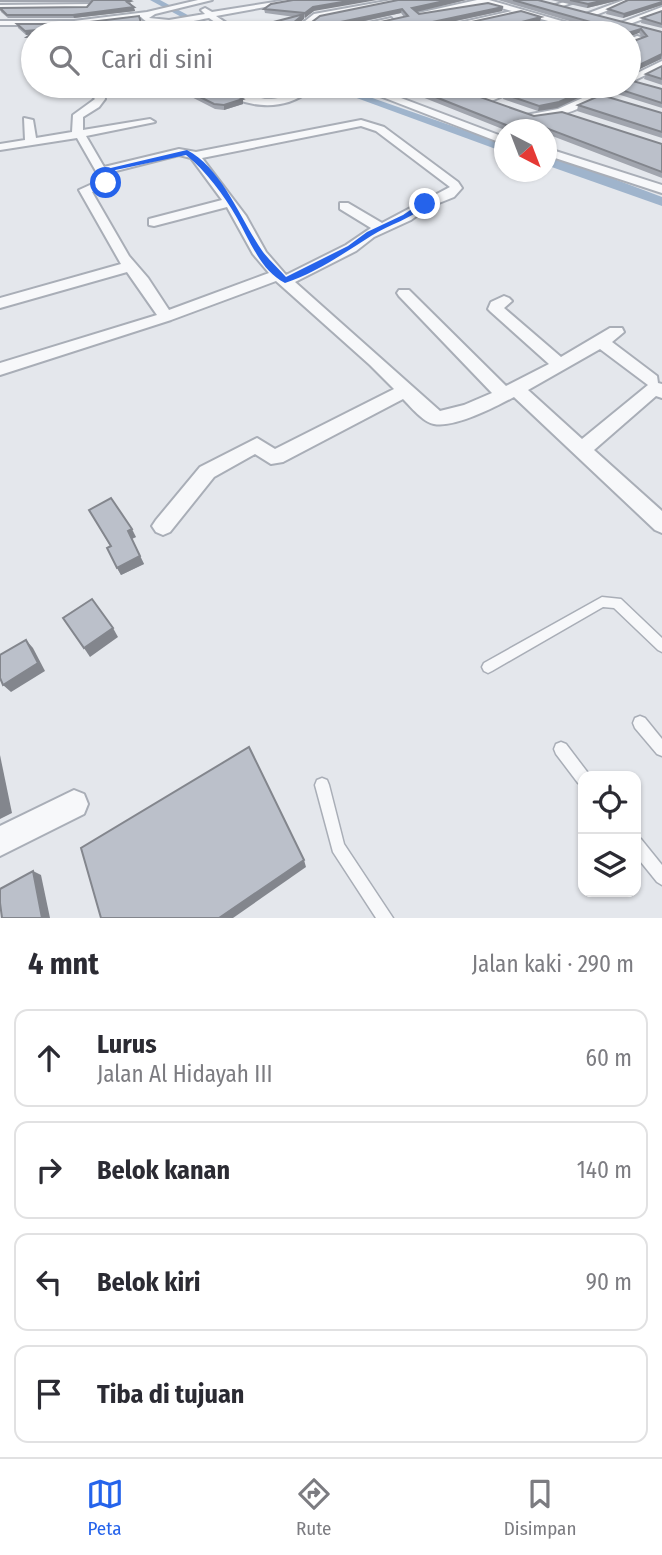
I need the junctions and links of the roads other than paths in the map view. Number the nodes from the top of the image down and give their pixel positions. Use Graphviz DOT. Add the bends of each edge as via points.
graph roads {
  1 [pos="29,0"];
  2 [pos="80,0"];
  3 [pos="208,0"];
  4 [pos="300,0"];
  5 [pos="367,0"];
  6 [pos="404,0"];
  7 [pos="576,0"];
  8 [pos="631,0"];
  9 [pos="483,1"];
  10 [pos="181,3"];
  11 [pos="390,3"];
  12 [pos="547,3"];
  13 [pos="377,5"];
  14 [pos="0,6"];
  15 [pos="36,6"];
  16 [pos="136,6"];
  17 [pos="258,6"];
  18 [pos="557,6"];
  19 [pos="662,9"];
  20 [pos="520,12"];
  21 [pos="418,14"];
  22 [pos="590,14"];
  23 [pos="206,15"];
  24 [pos="146,16"];
  25 [pos="121,17"];
  26 [pos="132,20"];
  27 [pos="90,21"];
  28 [pos="118,21"];
  29 [pos="135,21"];
  30 [pos="152,21"];
  31 [pos="191,21"];
  32 [pos="215,21"];
  33 [pos="241,21"];
  34 [pos="310,21"];
  35 [pos="387,21"];
  36 [pos="428,21"];
  37 [pos="481,21"];
  38 [pos="554,21"];
  39 [pos="616,21"];
  40 [pos="629,21"];
  41 [pos="0,24"];
  42 [pos="21,24"];
  43 [pos="660,66"];
  44 [pos="641,75"];
  45 [pos="100,98"];
  46 [pos="243,98"];
  47 [pos="279,98"];
  48 [pos="391,98"];
  49 [pos="481,98"];
  50 [pos="491,98"];
  51 [pos="589,98"];
  52 [pos="486,100"];
  53 [pos="498,104"];
  54 [pos="561,111"];
  55 [pos="521,112"];
  56 [pos="573,115"];
  57 [pos="28,120"];
  58 [pos="150,122"];
  59 [pos="79,134"];
  60 [pos="494,137"];
  61 [pos="31,141"];
  62 [pos="0,147"];
  63 [pos="557,154"];
  64 [pos="195,156"];
  65 [pos="102,171"];
  66 [pos="662,189"];
  67 [pos="230,202"];
  68 [pos="344,206"];
  69 [pos="154,222"];
  70 [pos="380,228"];
  71 [pos="131,266"];
  72 [pos="281,278"];
  73 [pos="404,293"];
  74 [pos="505,301"];
  75 [pos="0,303"];
  76 [pos="166,317"];
  77 [pos="616,332"];
  78 [pos="601,342"];
  79 [pos="561,366"];
  80 [pos="0,369"];
  81 [pos="657,386"];
  82 [pos="405,391"];
  83 [pos="510,391"];
  84 [pos="583,448"];
  85 [pos="662,524"];
  86 [pos="163,526"];
  87 [pos="662,646"];
  88 [pos="488,667"];
  89 [pos="640,723"];
  90 [pos="561,749"];
  91 [pos="662,749"];
  92 [pos="578,771"];
  93 [pos="322,785"];
  94 [pos="74,804"];
  95 [pos="0,841"];
  96 [pos="641,850"];
  97 [pos="662,877"];
  98 [pos="384,918"];
  1 -- 15 [label="street"];
  2 -- 15 [label="street" via="91,8"];
  3 -- 10 [label="street"];
  4 -- 17 [label="street"];
  5 -- 13 [label="street"];
  6 -- 11 [label="street"];
  7 -- 18 [label="street"];
  8 -- 22 [label="street"];
  9 -- 20 [label="street"];
  9 -- 21 [label="street"];
  10 -- 23 [label="street"];
  10 -- 24 [label="street"];
  11 -- 13 [label="street"];
  11 -- 21 [label="street"];
  12 -- 18 [label="street"];
  13 -- 34 [label="street"];
  13 -- 35 [label="street" via="402,18"];
  14 -- 15 [label="street"];
  16 -- 25 [label="street"];
  17 -- 23 [label="street"];
  17 -- 33 [label="street"];
  18 -- 22 [label="street"];
  19 -- 40 [label="street"];
  20 -- 37 [label="street"];
  20 -- 38 [label="street"];
  21 -- 36 [label="street"];
  22 -- 39 [label="street"];
  23 -- 31 [label="street"];
  23 -- 32 [label="street"];
  24 -- 25 [label="street"];
  24 -- 26 [label="street"];
  24 -- 30 [label="street"];
  25 -- 27 [label="street"];
  26 -- 28 [label="street"];
  26 -- 29 [label="street"];
  41 -- 42 [label="street"];
  43 -- 44 [label="street"];
  45 -- 59 [label="street" via="76,116"];
  46 -- 47 [label="street" via="261,104"];
  48 -- 60 [label="street"];
  49 -- 52 [label="street"];
  50 -- 52 [label="street"];
  51 -- 54 [label="street"];
  52 -- 53 [label="street"];
  54 -- 55 [label="street" via="542,117"];
  54 -- 56 [label="street"];
  57 -- 61 [label="street"];
  58 -- 59 [label="street"];
  59 -- 61 [label="street"];
  59 -- 65 [label="street"];
  61 -- 62 [label="street"];
  63 -- 66 [label="street"];
  64 -- 65 [label="street" via="179,152"];
  64 -- 67 [label="street"];
  64 -- 70 [label="street" via="355,124 374,126 456,188"];
  65 -- 71 [label="street" via="108,181 85,190"];
  67 -- 69 [label="street"];
  67 -- 72 [label="street" via="260,254"];
  68 -- 70 [label="street"];
  70 -- 72 [label="street" via="351,248"];
  71 -- 75 [label="street"];
  71 -- 76 [label="street"];
  72 -- 76 [label="street"];
  72 -- 82 [label="street"];
  73 -- 83 [label="street"];
  74 -- 79 [label="street" via="496,309"];
  76 -- 80 [label="street"];
  77 -- 78 [label="street"];
  78 -- 79 [label="street"];
  78 -- 81 [label="street"];
  79 -- 83 [label="street"];
  81 -- 84 [label="street"];
  82 -- 83 [label="street" via="441,419"];
  82 -- 86 [label="street" via="276,457 257,445 207,472"];
  83 -- 84 [label="street"];
  84 -- 85 [label="street"];
  87 -- 88 [label="lane" via="610,600"];
  89 -- 91 [label="lane"];
  90 -- 92 [label="lane"];
  93 -- 98 [label="lane" via="338,847"];
  94 -- 95 [label="street"];
  96 -- 97 [label="lane"];
}
